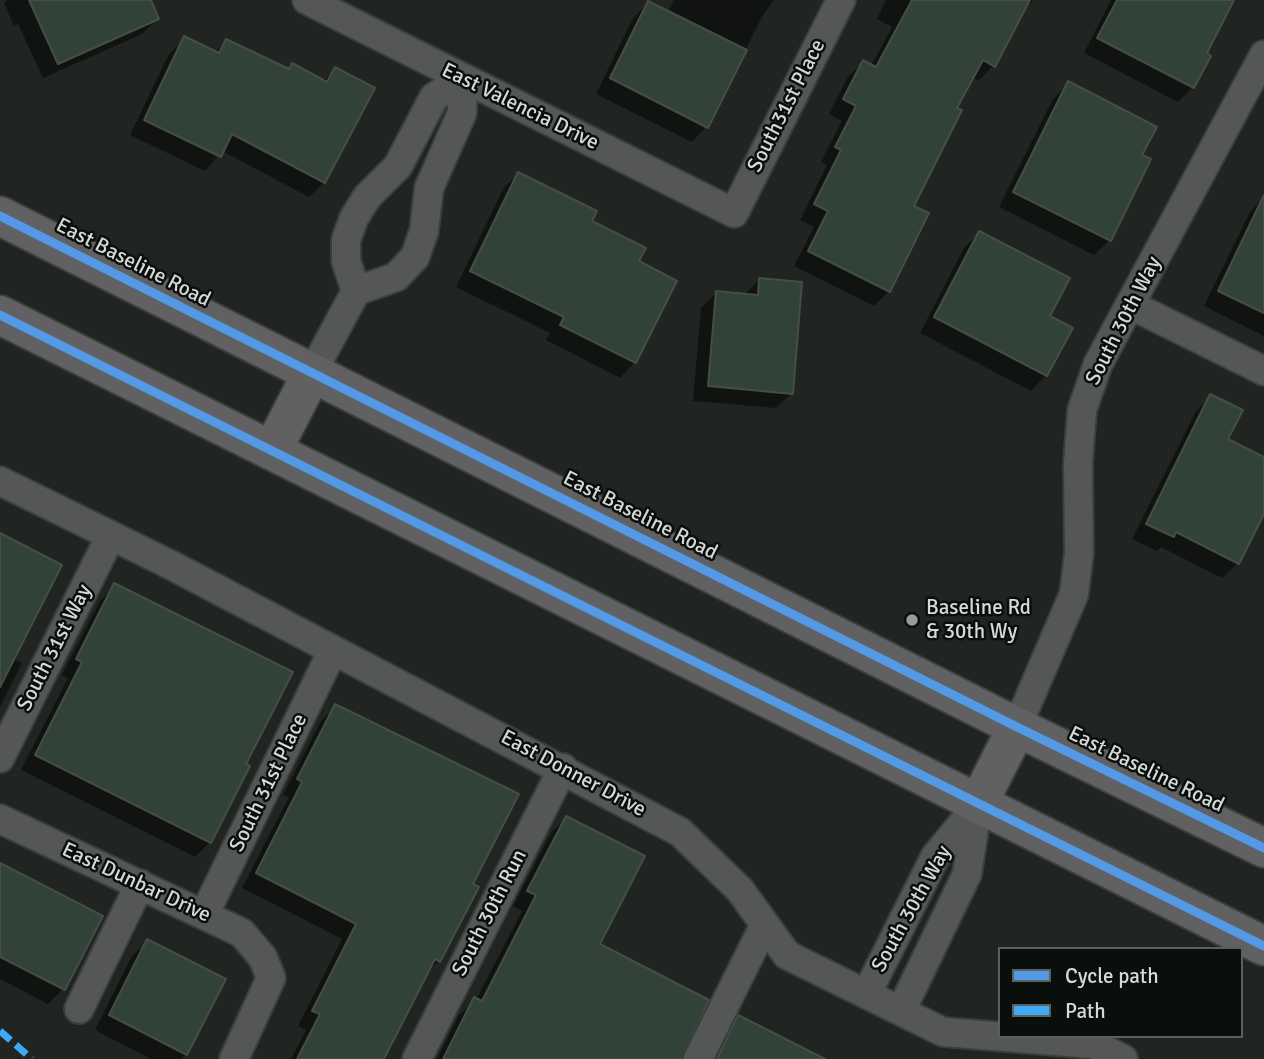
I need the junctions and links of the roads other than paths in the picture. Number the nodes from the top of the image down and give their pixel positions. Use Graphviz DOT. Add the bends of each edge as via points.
graph roads {
  1 [pos="307,0"];
  2 [pos="841,0"];
  3 [pos="1264,55"];
  4 [pos="463,79"];
  5 [pos="734,213"];
  6 [pos="0,216"];
  7 [pos="356,291"];
  8 [pos="1131,305"];
  9 [pos="0,315"];
  10 [pos="1264,371"];
  11 [pos="312,373"];
  12 [pos="272,451"];
  13 [pos="0,481"];
  14 [pos="110,537"];
  15 [pos="333,650"];
  16 [pos="1017,727"];
  17 [pos="0,758"];
  18 [pos="563,768"];
  19 [pos="978,804"];
  20 [pos="0,819"];
  21 [pos="1264,848"];
  22 [pos="140,884"];
  23 [pos="204,915"];
  24 [pos="904,918"];
  25 [pos="764,926"];
  26 [pos="938,934"];
  27 [pos="1264,946"];
  28 [pos="867,993"];
  29 [pos="79,1009"];
  30 [pos="901,1011"];
  31 [pos="1089,1052"];
  32 [pos="234,1059"];
  33 [pos="417,1059"];
  34 [pos="698,1059"];
  35 [pos="1124,1059"];
  1 -- 4 [label="street, East Valencia Drive"];
  2 -- 5 [label="street, South31st Place"];
  3 -- 8 [label="street, South 30th Way"];
  4 -- 5 [label="street, East Valencia Drive"];
  4 -- 7 [label="street" via="434,97 398,166 367,197 354,218 346,240 346,261"];
  4 -- 7 [label="street" via="462,113 429,188 425,231 415,257 396,277"];
  6 -- 11 [label="main road, East Baseline Road"];
  7 -- 11 [label="street"];
  8 -- 10 [label="street"];
  8 -- 16 [label="street, South 30th Way" via="1098,364 1082,410 1074,594"];
  9 -- 12 [label="main road"];
  11 -- 12 [label="main road"];
  11 -- 16 [label="main road, East Baseline Road"];
  12 -- 19 [label="main road"];
  13 -- 14 [label="street, East Donner Drive"];
  14 -- 15 [label="street, East Donner Drive"];
  14 -- 17 [label="street, South 31st Way"];
  15 -- 18 [label="street, East Donner Drive"];
  15 -- 23 [label="street, South 31st Place"];
  16 -- 19 [label="main road"];
  16 -- 21 [label="main road, East Baseline Road"];
  18 -- 25 [label="street, East Donner Drive" via="680,832 740,890"];
  18 -- 33 [label="street, South 30th Run"];
  19 -- 24 [label="street, South 30th Way" via="935,858"];
  19 -- 26 [label="street, South 30th Way" via="967,874"];
  19 -- 27 [label="main road"];
  20 -- 22 [label="street, East Dunbar Drive"];
  22 -- 23 [label="street, East Dunbar Drive"];
  22 -- 29 [label="street"];
  23 -- 32 [label="street, East Dunbar Drive" via="242,933 263,958 271,978"];
  24 -- 26 [label="street"];
  24 -- 28 [label="street, South 30th Way"];
  25 -- 28 [label="street, East Donner Drive" via="787,955"];
  25 -- 34 [label="street"];
  26 -- 30 [label="street, South 30th Way"];
  28 -- 30 [label="street, East Donner Drive"];
  30 -- 31 [label="street, East Donner Drive" via="943,1032"];
  31 -- 35 [label="street, East Donner Drive"];
}
